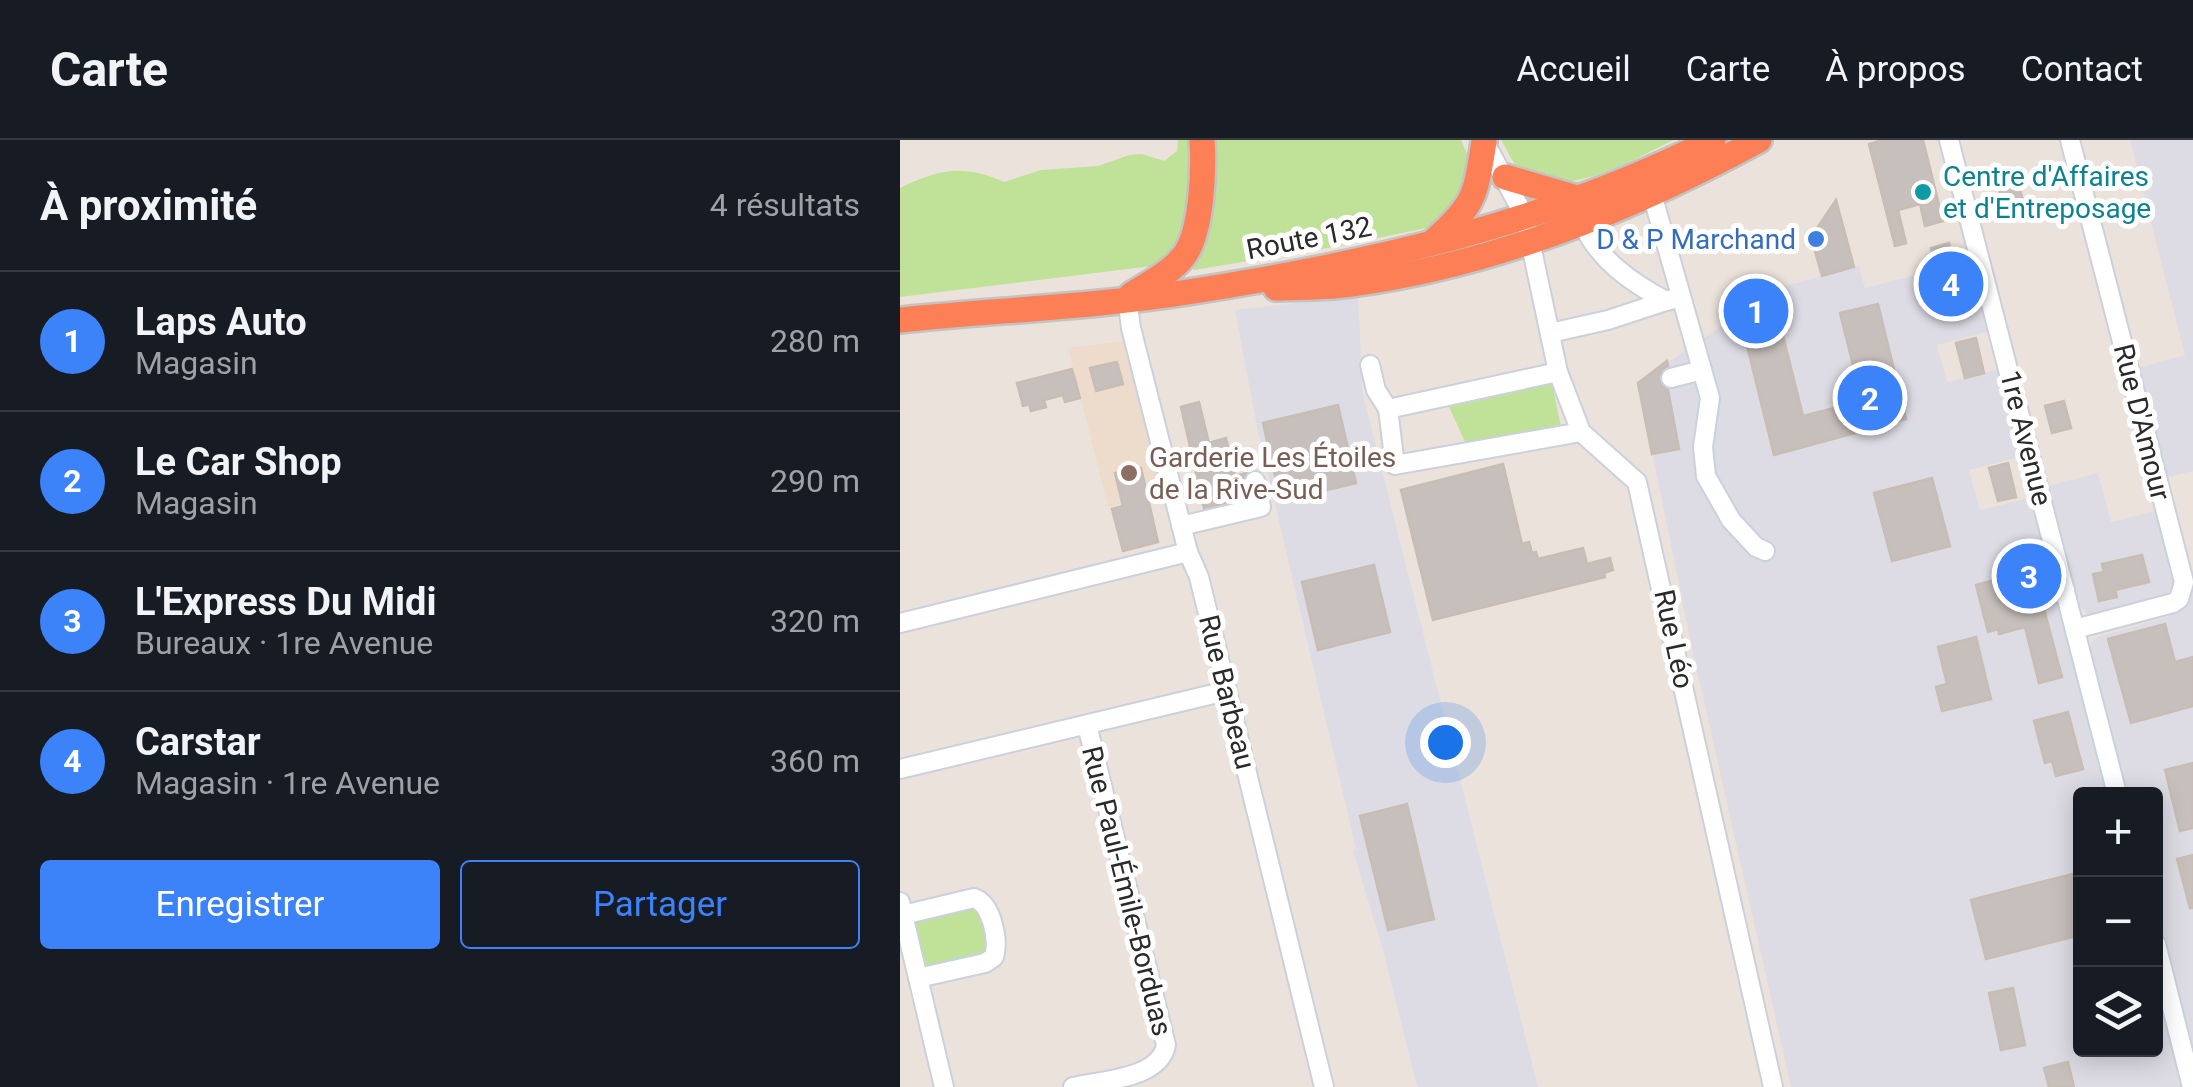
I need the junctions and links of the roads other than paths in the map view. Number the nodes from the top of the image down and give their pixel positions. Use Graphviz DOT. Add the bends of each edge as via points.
graph roads {
  1 [pos="1202,140"];
  2 [pos="1713,140"];
  3 [pos="1759,140"];
  4 [pos="1949,140"];
  5 [pos="2070,140"];
  6 [pos="1484,141"];
  7 [pos="1505,177"];
  8 [pos="1652,194"];
  9 [pos="1580,210"];
  10 [pos="1528,228"];
  11 [pos="1431,244"];
  12 [pos="1186,292"];
  13 [pos="1127,298"];
  14 [pos="1673,299"];
  15 [pos="900,320"];
  16 [pos="1550,333"];
  17 [pos="1370,365"];
  18 [pos="1702,370"];
  19 [pos="1558,372"];
  20 [pos="1671,378"];
  21 [pos="1388,410"];
  22 [pos="1581,432"];
  23 [pos="1255,481"];
  24 [pos="1181,526"];
  25 [pos="1765,551"];
  26 [pos="1188,552"];
  27 [pos="2065,590"];
  28 [pos="2041,597"];
  29 [pos="900,623"];
  30 [pos="2075,629"];
  31 [pos="1226,691"];
  32 [pos="1087,724"];
  33 [pos="900,769"];
  34 [pos="2115,787"];
  35 [pos="902,908"];
  36 [pos="2162,967"];
  37 [pos="918,978"];
  38 [pos="944,1087"];
  39 [pos="1074,1087"];
  40 [pos="1324,1087"];
  41 [pos="1774,1087"];
  42 [pos="2192,1087"];
  1 -- 13 [label="highway" via="1189,248"];
  2 -- 9 [label="highway, Route 132"];
  3 -- 8 [label="highway, Route 132"];
  4 -- 27 [label="street, 1re Avenue"];
  5 -- 30 [label="street, Rue D'Amour" via="2184,582 2174,603"];
  6 -- 7 [label="street, Rue Léo"];
  6 -- 11 [label="highway" via="1473,200"];
  7 -- 9 [label="highway"];
  7 -- 10 [label="street, Rue Léo"];
  8 -- 9 [label="highway, Route 132"];
  8 -- 14 [label="street"];
  9 -- 10 [label="highway, Route 132"];
  9 -- 14 [label="street" via="1592,242 1609,262 1640,288"];
  10 -- 11 [label="highway, Route 132"];
  10 -- 12 [label="highway, Route 132" via="1447,264 1375,280"];
  10 -- 16 [label="street, Rue Léo"];
  11 -- 12 [label="highway, Route 132"];
  12 -- 13 [label="highway, Route 132"];
  13 -- 15 [label="highway, Route 132"];
  13 -- 24 [label="street, Rue Barbeau"];
  14 -- 16 [label="street"];
  14 -- 18 [label="street"];
  16 -- 19 [label="street, Rue Léo"];
  17 -- 21 [label="street"];
  18 -- 20 [label="street"];
  18 -- 25 [label="street" via="1710,410 1706,476 1731,520"];
  19 -- 21 [label="street"];
  19 -- 22 [label="street, Rue Léo"];
  21 -- 22 [label="street" via="1395,465"];
  22 -- 41 [label="street, Rue Léo" via="1637,482"];
  23 -- 24 [label="street" via="1261,507"];
  24 -- 26 [label="street, Rue Barbeau"];
  26 -- 29 [label="street"];
  26 -- 31 [label="street, Rue Barbeau"];
  27 -- 28 [label="street"];
  27 -- 30 [label="street, 1re Avenue"];
  30 -- 34 [label="street, 1re Avenue"];
  31 -- 32 [label="street"];
  31 -- 40 [label="street, Rue Barbeau"];
  32 -- 33 [label="street"];
  32 -- 39 [label="street, Rue Paul-Émile-Borduas" via="1165,1038 1163,1057 1150,1069"];
  35 -- 37 [label="street"];
  35 -- 37 [label="street" via="974,898 988,910 994,958"];
  36 -- 42 [label="street"];
  37 -- 38 [label="street"];
}
